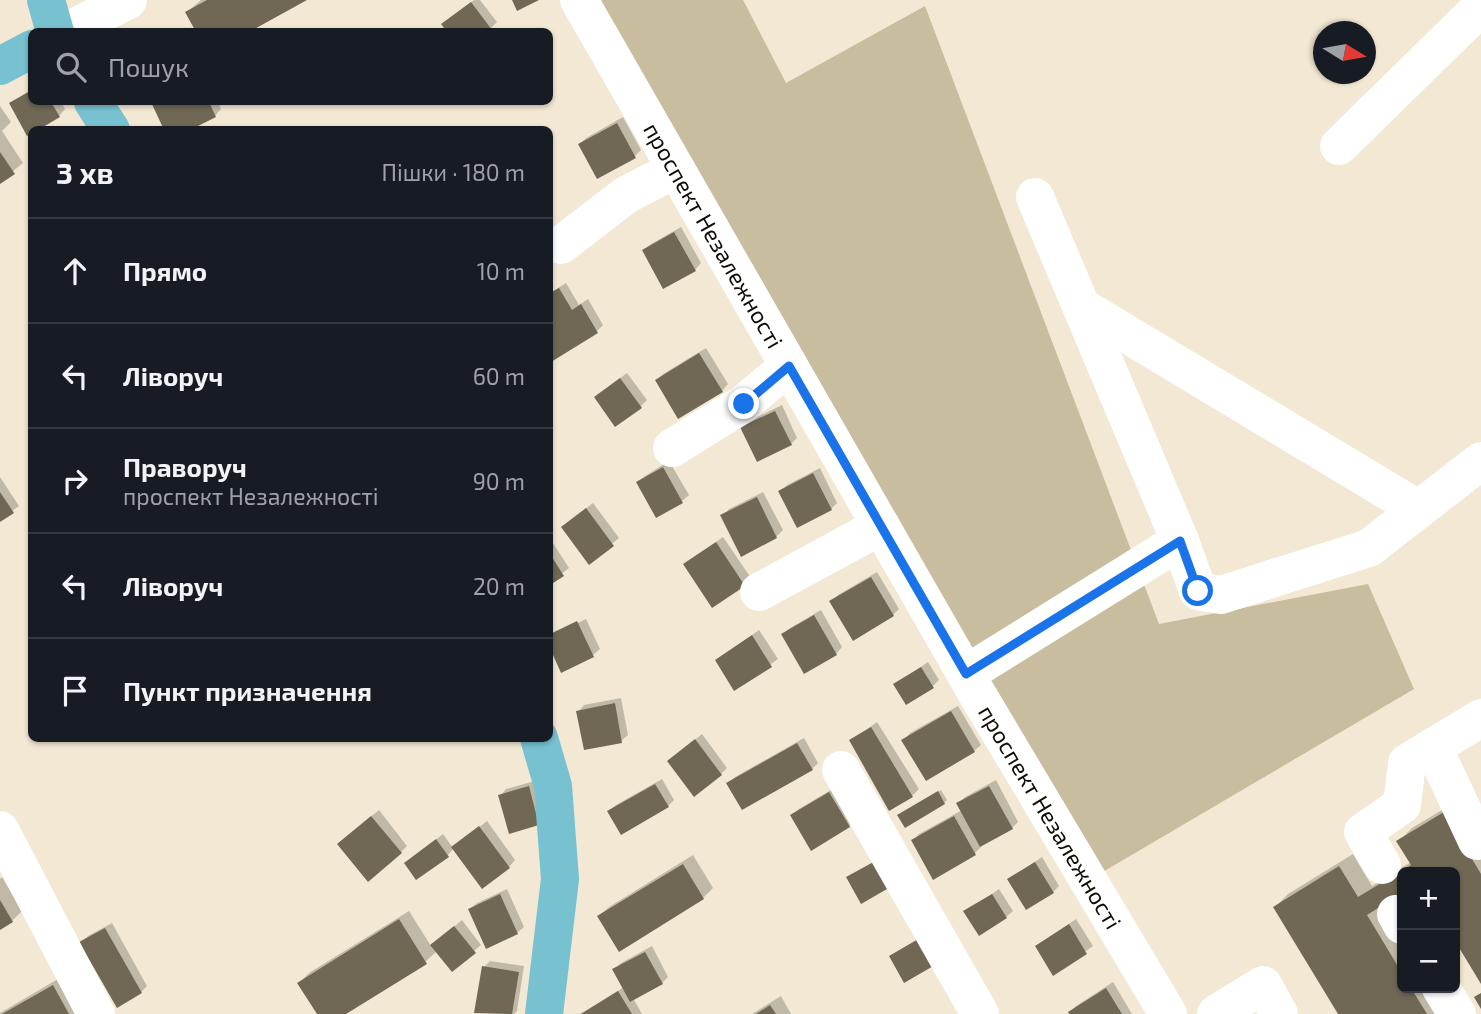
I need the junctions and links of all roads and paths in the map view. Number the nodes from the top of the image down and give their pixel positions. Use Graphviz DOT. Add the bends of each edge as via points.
graph roads {
  1 [pos="46,0"];
  2 [pos="128,0"];
  3 [pos="579,0"];
  4 [pos="1481,7"];
  5 [pos="54,28"];
  6 [pos="74,28"];
  7 [pos="28,51"];
  8 [pos="0,66"];
  9 [pos="95,105"];
  10 [pos="108,126"];
  11 [pos="1339,146"];
  12 [pos="676,169"];
  13 [pos="1035,197"];
  14 [pos="561,245"];
  15 [pos="1082,307"];
  16 [pos="789,366"];
  17 [pos="672,448"];
  18 [pos="1481,461"];
  19 [pos="1418,509"];
  20 [pos="881,526"];
  21 [pos="1180,541"];
  22 [pos="759,592"];
  23 [pos="966,674"];
  24 [pos="1481,718"];
  25 [pos="540,742"];
  26 [pos="1433,747"];
  27 [pos="841,771"];
  28 [pos="0,830"];
  29 [pos="1477,841"];
  30 [pos="1382,865"];
  31 [pos="1444,993"];
  32 [pos="96,1014"];
  33 [pos="544,1014"];
  34 [pos="980,1014"];
  35 [pos="1168,1014"];
  36 [pos="1216,1014"];
  37 [pos="1279,1014"];
  38 [pos="1457,1014"];
  1 -- 5 [label="main road"];
  2 -- 6 [label="street"];
  3 -- 12 [label="street, проспект Незалежності"];
  4 -- 11 [label="street"];
  7 -- 8 [label="main road"];
  9 -- 10 [label="main road"];
  12 -- 14 [label="street" via="626,195"];
  12 -- 16 [label="street, проспект Незалежності"];
  13 -- 15 [label="street"];
  15 -- 19 [label="street"];
  15 -- 21 [label="street"];
  16 -- 17 [label="street" via="744,404"];
  16 -- 20 [label="street, проспект Незалежності"];
  18 -- 19 [label="street"];
  19 -- 21 [label="street" via="1369,548 1221,595 1198,591"];
  20 -- 22 [label="street"];
  20 -- 23 [label="street, проспект Незалежності"];
  21 -- 23 [label="street"];
  23 -- 35 [label="street, проспект Незалежності"];
  24 -- 26 [label="street"];
  25 -- 33 [label="main road" via="553,786 560,879"];
  26 -- 29 [label="street"];
  26 -- 30 [label="street" via="1407,763 1402,805 1363,832"];
  27 -- 34 [label="street"];
  28 -- 32 [label="street"];
  31 -- 38 [label="street"];
  36 -- 37 [label="street" via="1263,985"];
}
